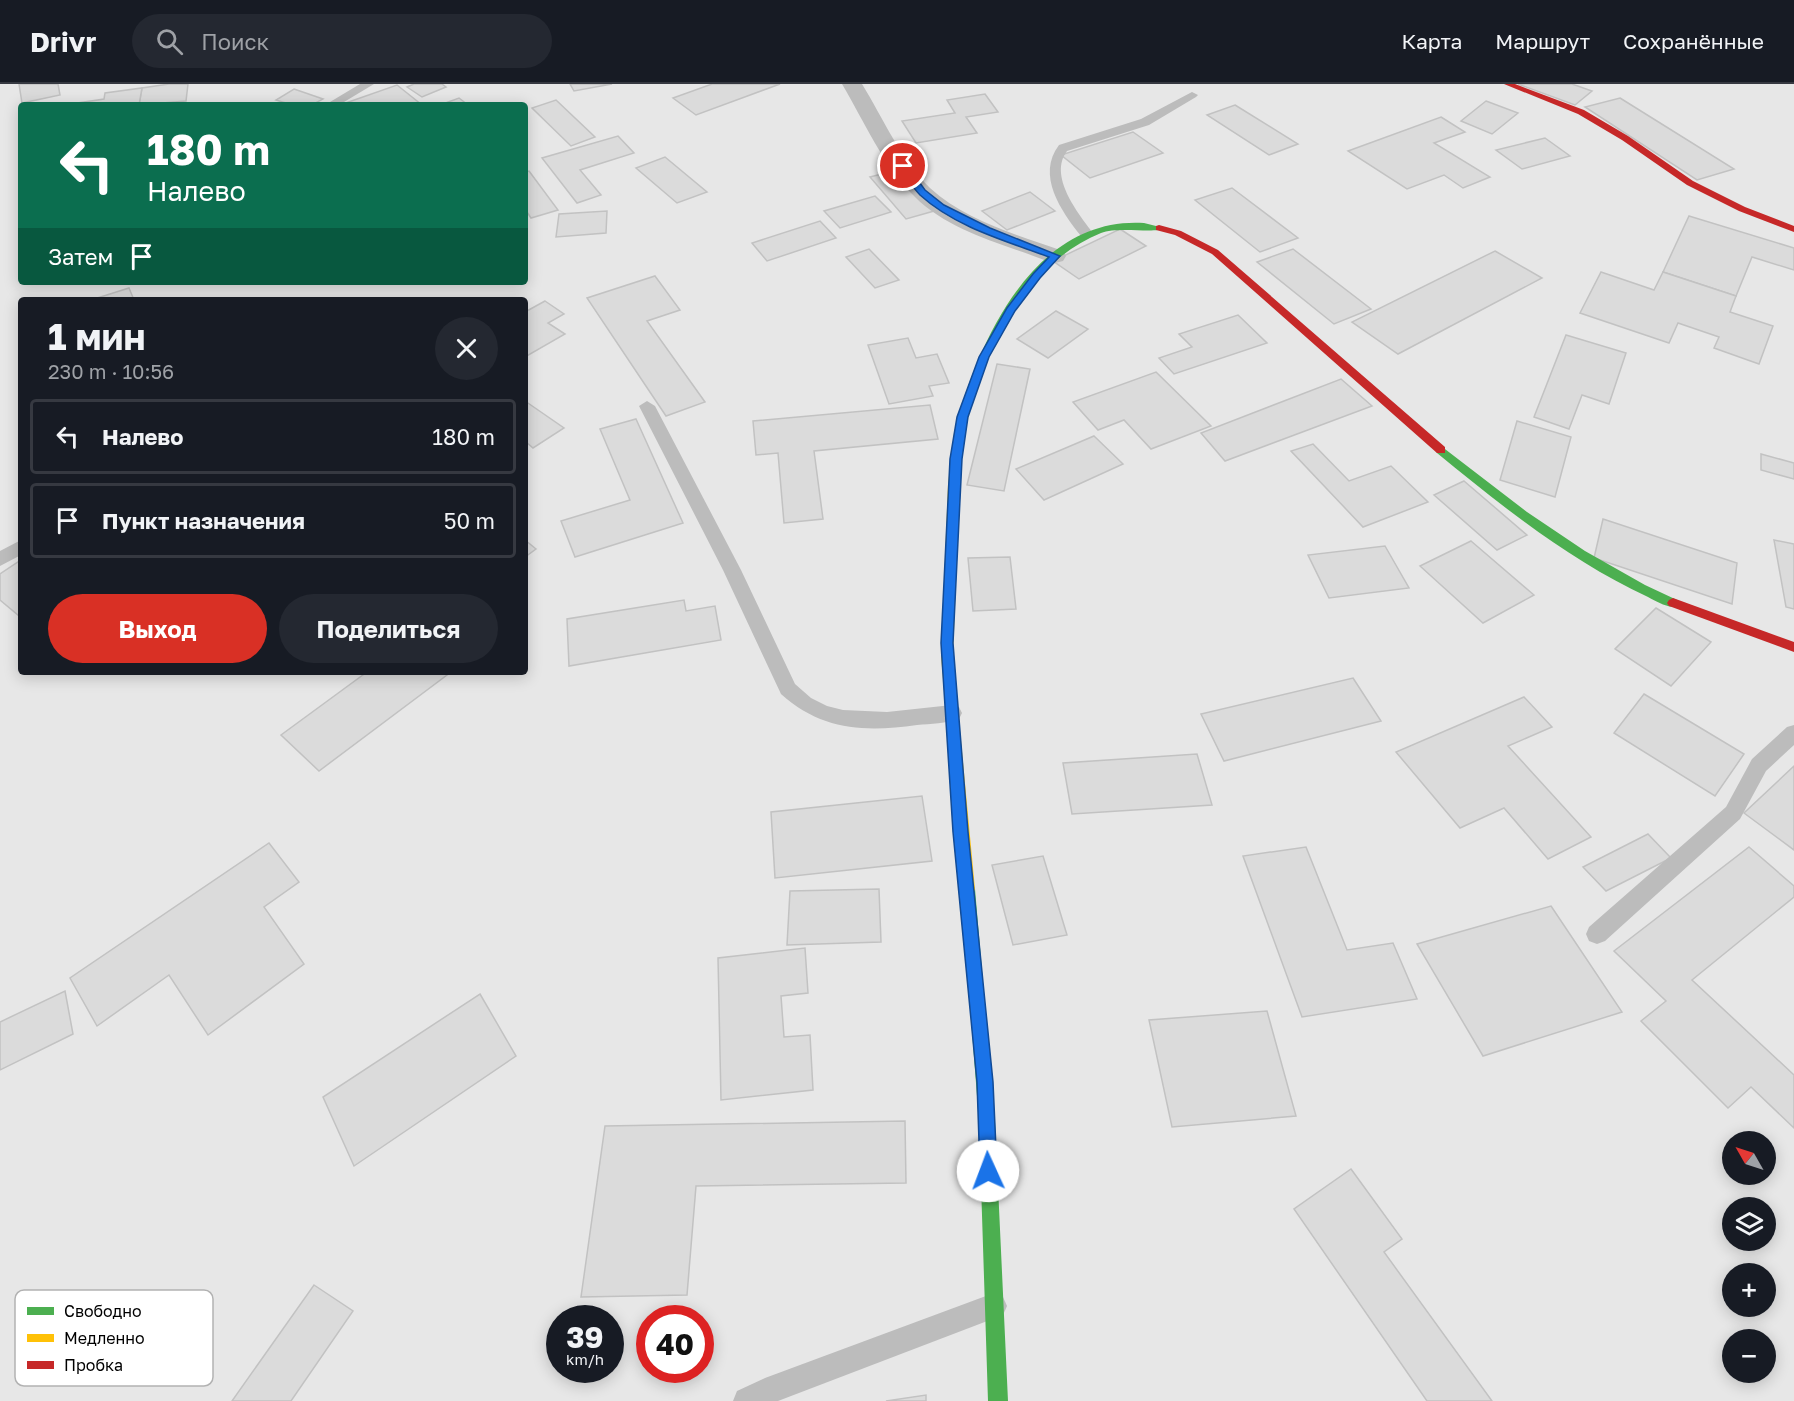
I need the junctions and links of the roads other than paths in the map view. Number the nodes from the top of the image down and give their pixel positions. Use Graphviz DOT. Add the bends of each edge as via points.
graph roads {
  1 [pos="368,84"];
  2 [pos="852,84"];
  3 [pos="1508,84"];
  4 [pos="1192,95"];
  5 [pos="336,102"];
  6 [pos="1794,229"];
  7 [pos="1086,233"];
  8 [pos="1055,256"];
  9 [pos="647,406"];
  10 [pos="18,548"];
  11 [pos="0,560"];
  12 [pos="1794,647"];
  13 [pos="952,713"];
  14 [pos="1794,733"];
  15 [pos="1597,934"];
  16 [pos="994,1306"];
  17 [pos="747,1401"];
  18 [pos="998,1401"];
  1 -- 5 [label="lane"];
  2 -- 8 [label="street" via="922,192 941,207 987,230"];
  3 -- 6 [label="street" via="1586,115 1690,183"];
  4 -- 7 [label="lane" via="1145,122 1063,148 1057,154 1053,162 1067,210"];
  7 -- 8 [label="street"];
  7 -- 12 [label="street" via="1143,225 1198,241 1455,462 1561,544 1653,595"];
  8 -- 13 [label="street" via="999,326 962,417 956,459 947,643"];
  9 -- 13 [label="lane" via="788,689 799,701 840,718 890,720"];
  10 -- 11 [label="lane"];
  13 -- 16 [label="street" via="985,1082"];
  14 -- 15 [label="lane" via="1760,765 1733,813"];
  16 -- 17 [label="lane"];
  16 -- 18 [label="street"];
}
